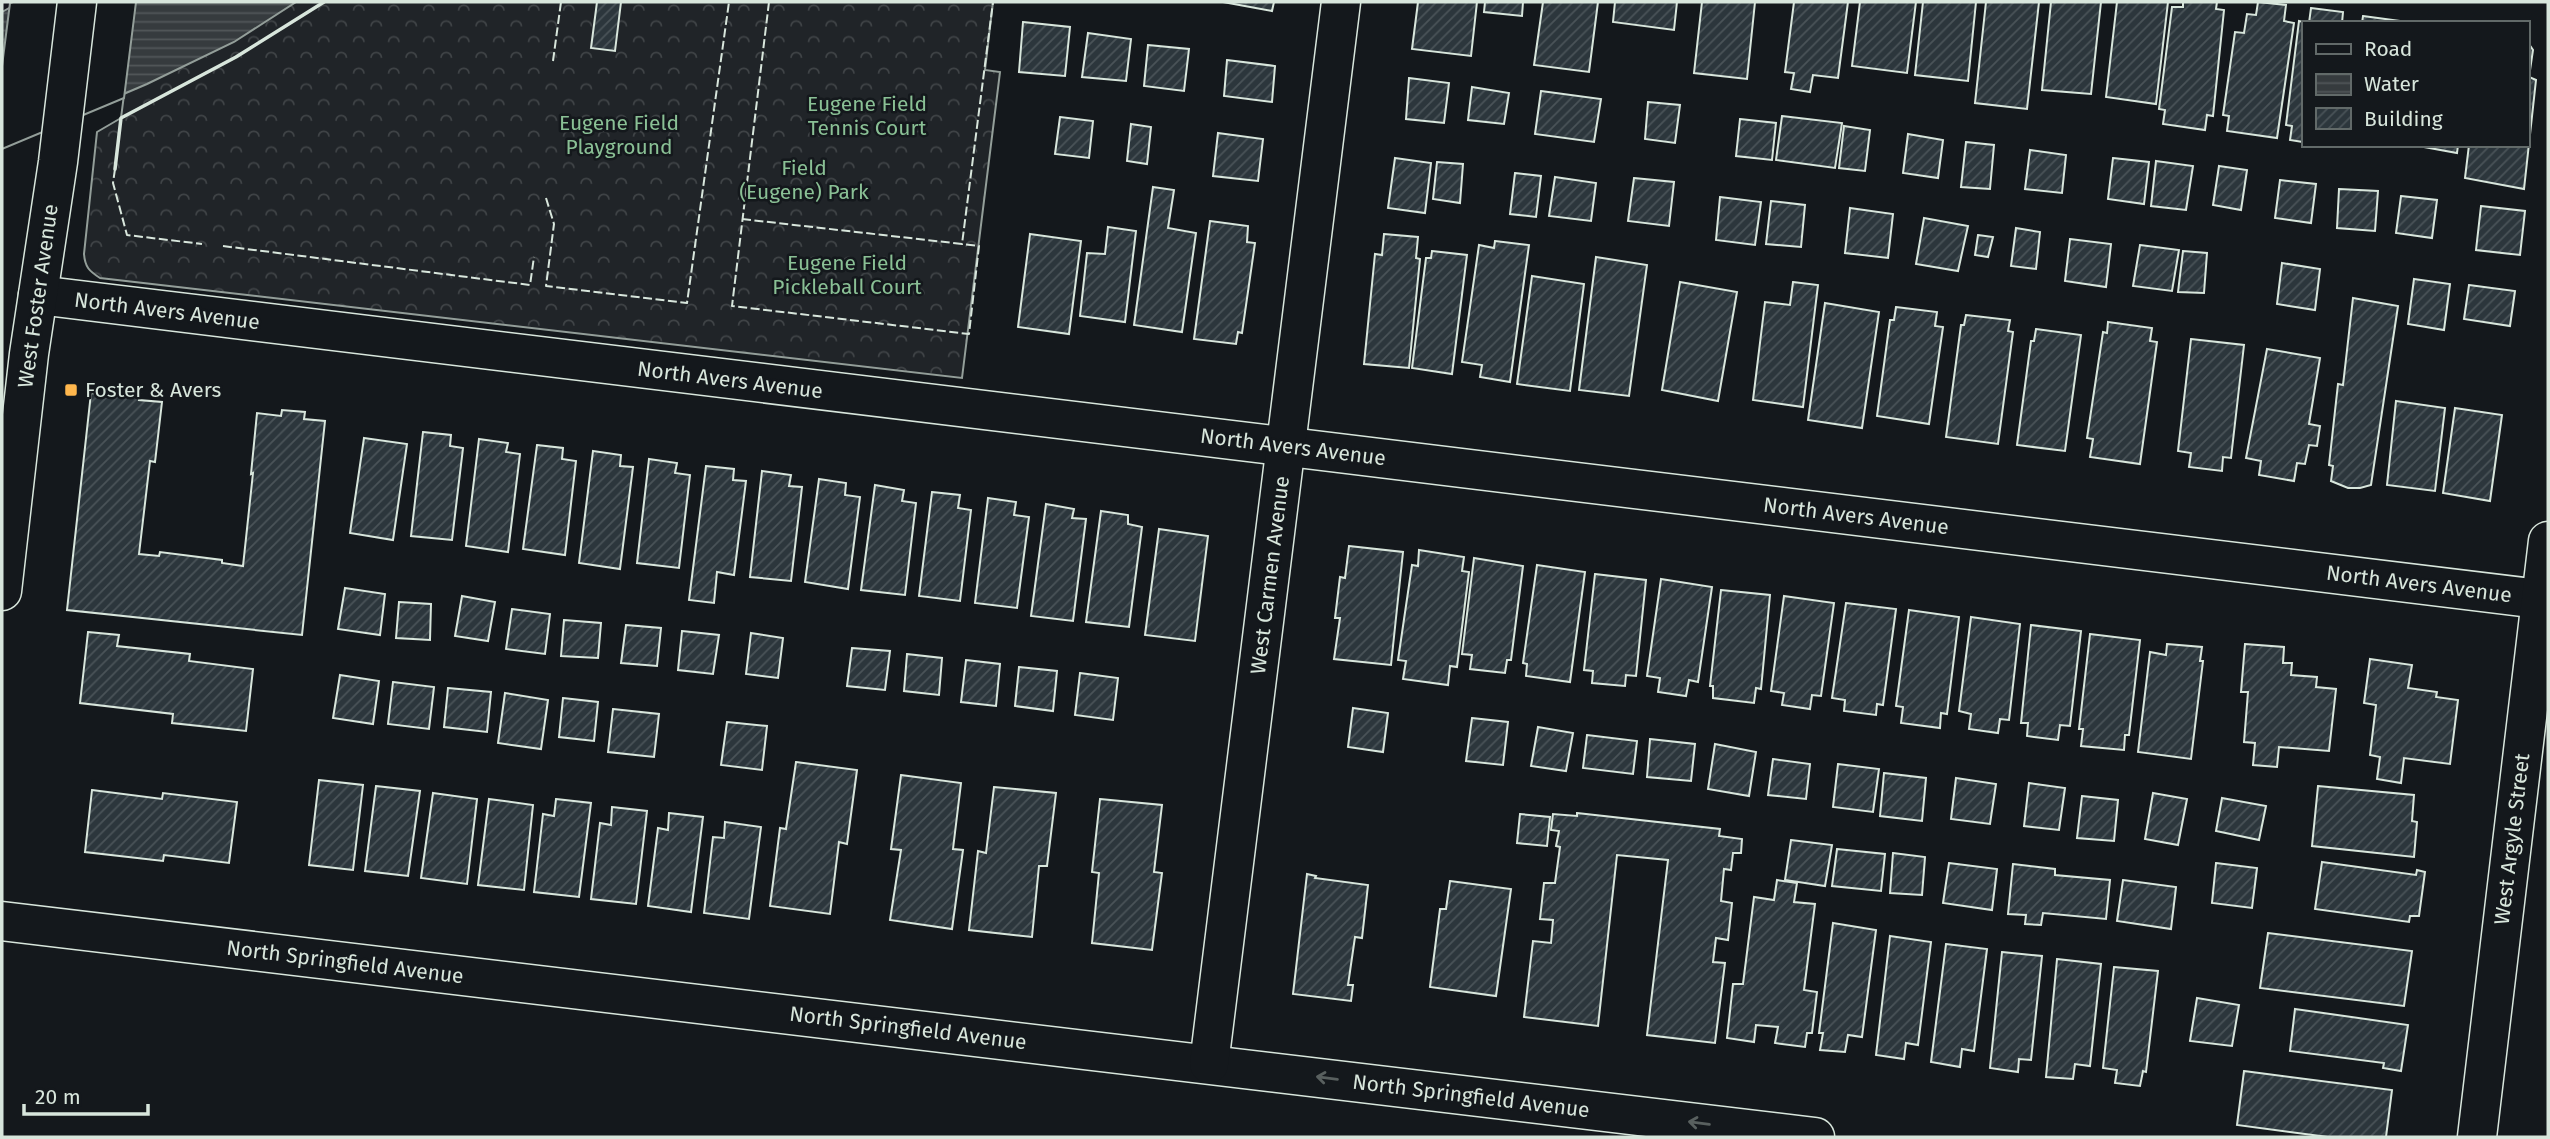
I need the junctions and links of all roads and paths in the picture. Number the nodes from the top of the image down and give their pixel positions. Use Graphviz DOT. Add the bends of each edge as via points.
graph roads {
  1 [pos="77,2"];
  2 [pos="1341,2"];
  3 [pos="38,295"];
  4 [pos="1286,446"];
  5 [pos="2548,541"];
  6 [pos="2,591"];
  7 [pos="2544,599"];
  8 [pos="2,921"];
  9 [pos="1209,1064"];
  10 [pos="1815,1137"];
  11 [pos="2477,1137"];
  1 -- 3 [label="street, West Foster Avenue"];
  2 -- 4 [label="street, West Carmen Avenue"];
  3 -- 4 [label="street, North Avers Avenue"];
  3 -- 6 [label="street, West Foster Avenue"];
  4 -- 7 [label="street, North Avers Avenue"];
  4 -- 9 [label="street, West Carmen Avenue"];
  5 -- 7 [label="street, West Argyle Street"];
  7 -- 11 [label="street, West Argyle Street"];
  8 -- 9 [label="street, North Springfield Avenue"];
  10 -- 9 [label="street, North Springfield Avenue, one-way"];
}
